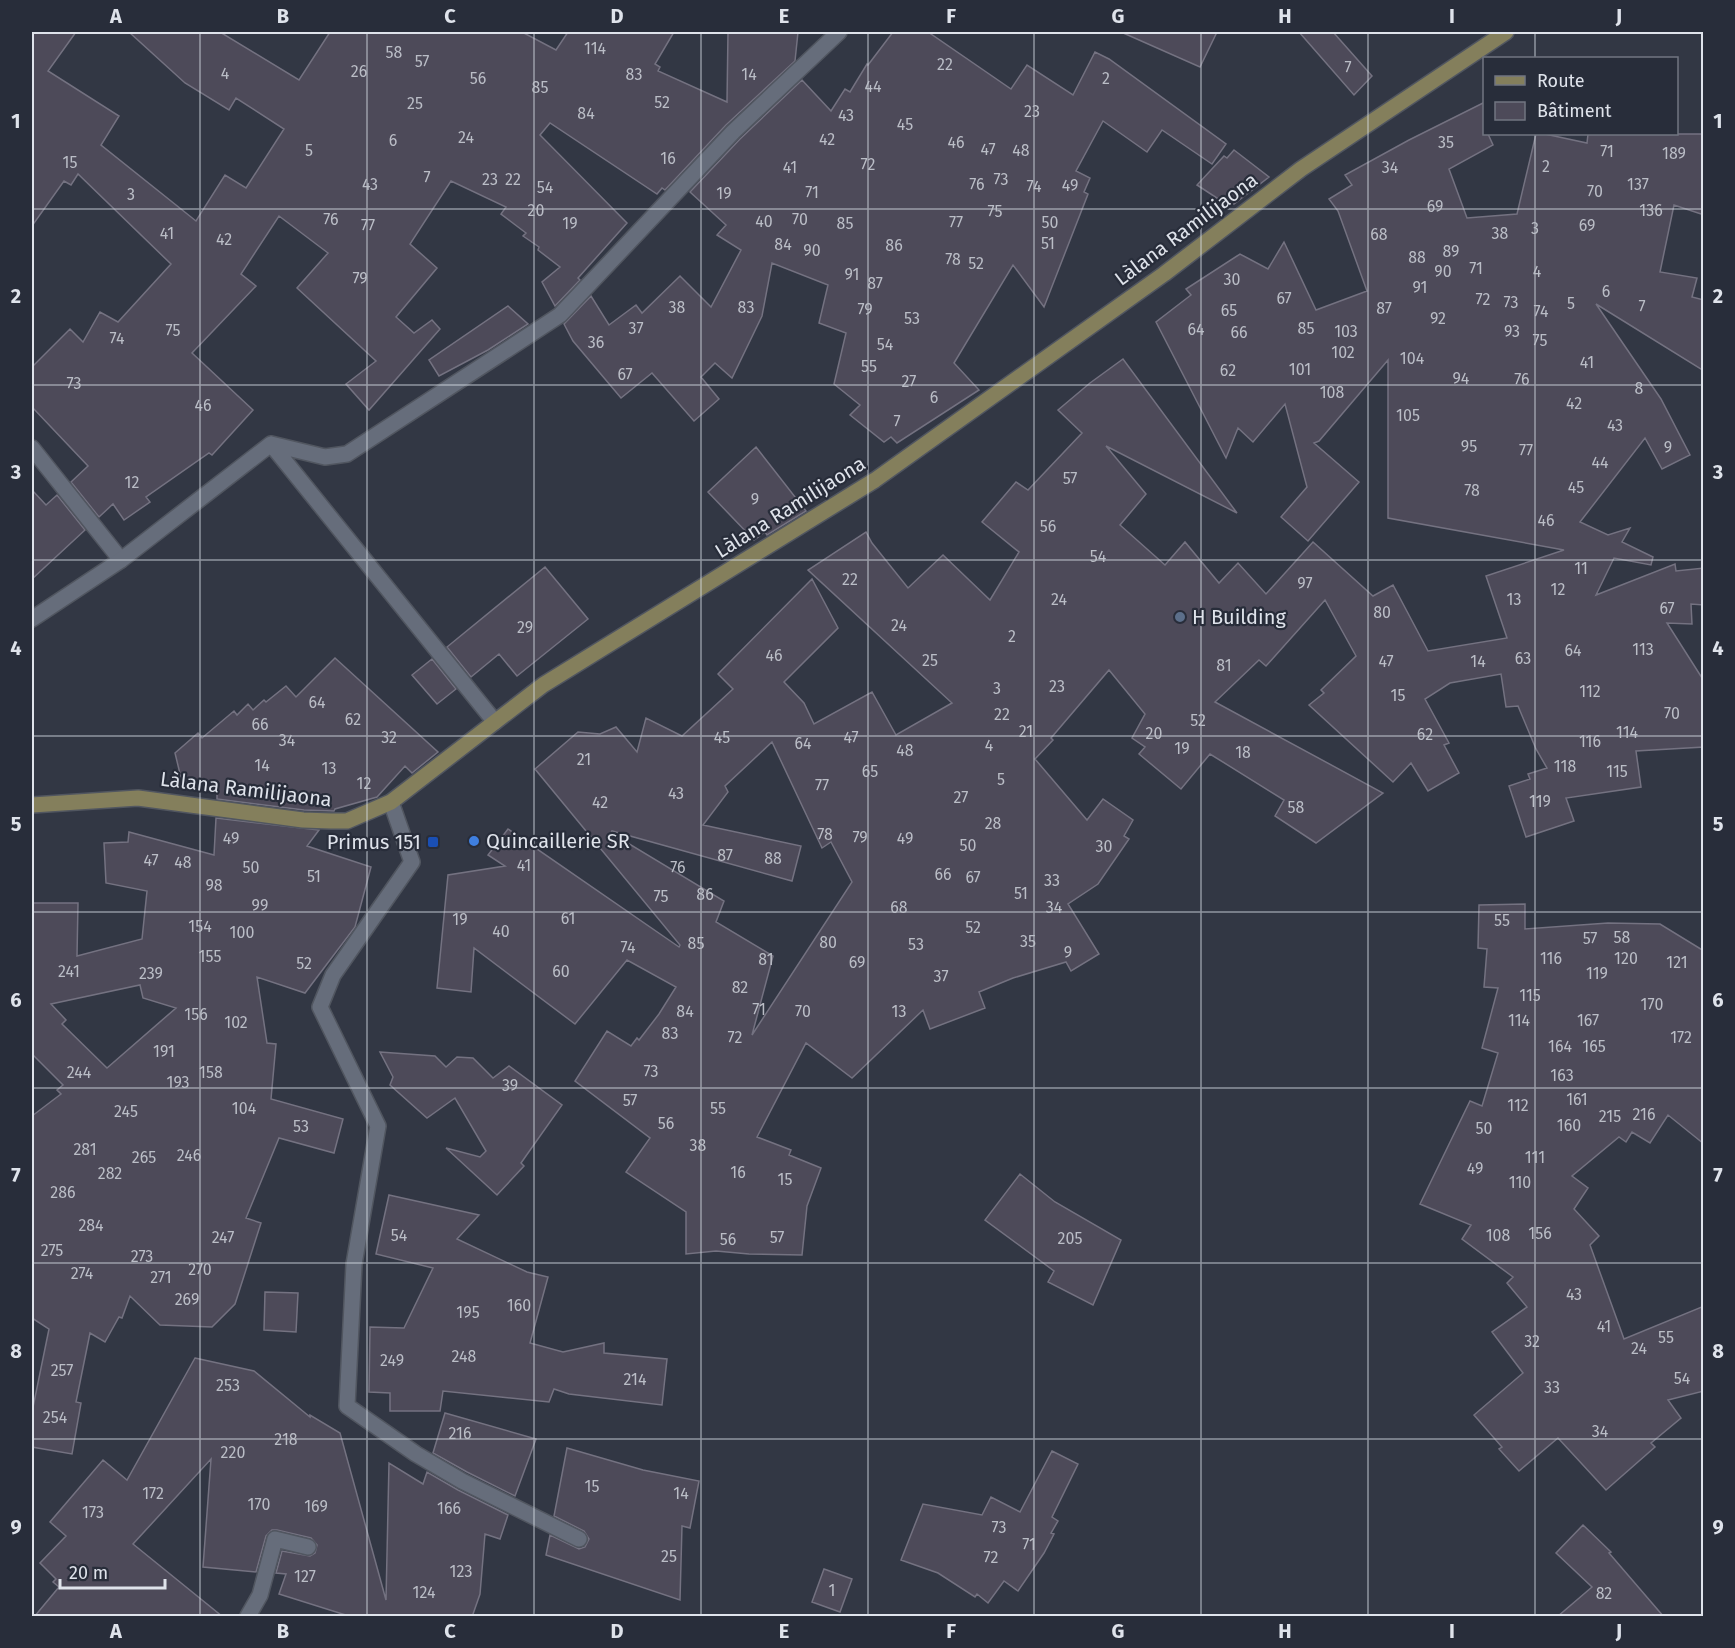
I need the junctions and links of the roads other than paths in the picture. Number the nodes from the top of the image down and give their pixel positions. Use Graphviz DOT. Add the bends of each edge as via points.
graph roads {
  1 [pos="839,32"];
  2 [pos="1506,32"];
  3 [pos="271,444"];
  4 [pos="32,448"];
  5 [pos="121,560"];
  6 [pos="32,619"];
  7 [pos="495,722"];
  8 [pos="391,802"];
  9 [pos="32,805"];
  10 [pos="579,1539"];
  11 [pos="308,1547"];
  12 [pos="248,1617"];
  1 -- 3 [label="street" via="733,132 560,315 347,454 326,457"];
  2 -- 7 [label="street, Làlana Ramilijaona" via="1301,169 1164,274 875,480 543,685"];
  3 -- 5 [label="street"];
  3 -- 7 [label="street"];
  4 -- 5 [label="street"];
  5 -- 6 [label="street"];
  7 -- 8 [label="street, Làlana Ramilijaona"];
  8 -- 9 [label="street, Làlana Ramilijaona" via="347,821 332,822 138,798"];
  8 -- 10 [label="street" via="412,861 333,975 320,1007 378,1126 354,1264 347,1406 462,1481"];
  11 -- 12 [label="street" via="275,1539 260,1595"];
}
